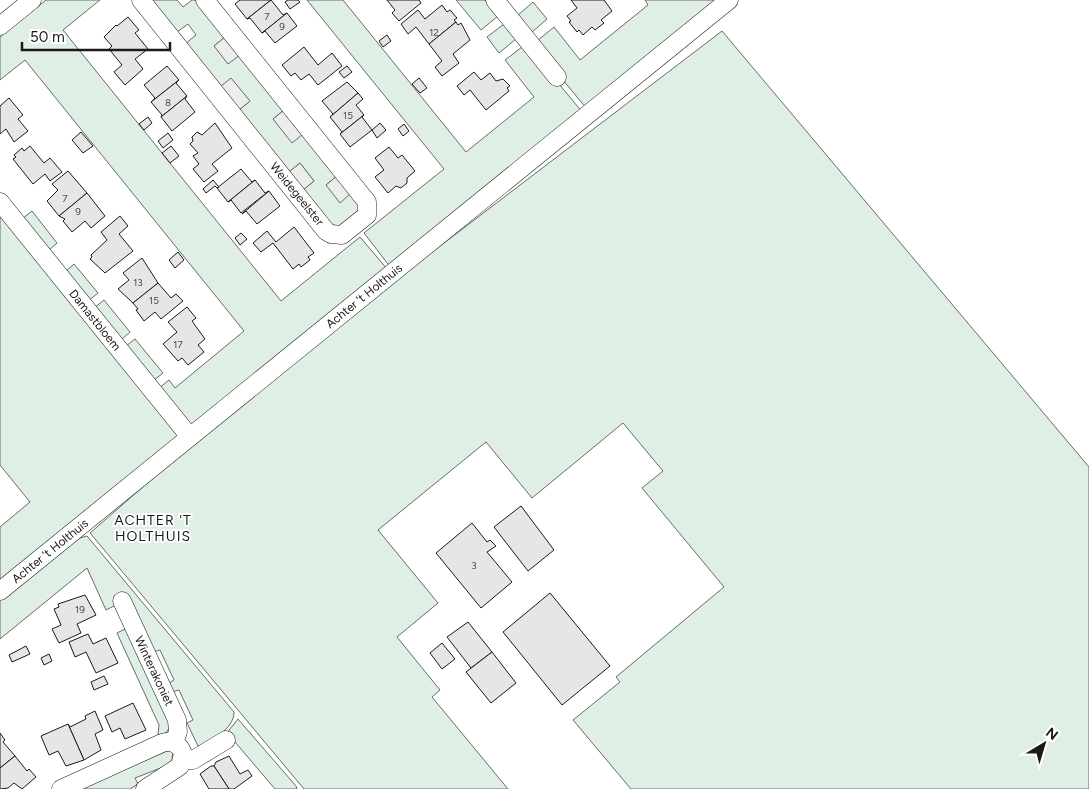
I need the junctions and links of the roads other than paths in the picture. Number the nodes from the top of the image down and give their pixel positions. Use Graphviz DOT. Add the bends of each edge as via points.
graph roads {
  1 [pos="141,0"];
  2 [pos="205,0"];
  3 [pos="494,0"];
  4 [pos="729,0"];
  5 [pos="30,1"];
  6 [pos="0,26"];
  7 [pos="557,76"];
  8 [pos="0,202"];
  9 [pos="190,437"];
  10 [pos="0,591"];
  11 [pos="122,601"];
  12 [pos="226,740"];
  13 [pos="174,742"];
  14 [pos="183,760"];
  15 [pos="61,789"];
  16 [pos="145,789"];
  1 -- 2 [label="street, Weidegeelster" via="326,231 336,236 347,232 367,215 367,202"];
  3 -- 7 [label="street"];
  4 -- 9 [label="street, Achter 't Holthuis"];
  5 -- 6 [label="street"];
  8 -- 9 [label="street, Damastbloem"];
  9 -- 10 [label="street, Achter 't Holthuis"];
  11 -- 13 [label="street, Winterakoniet" via="177,720 178,732"];
  12 -- 14 [label="street" via="193,760"];
  13 -- 14 [label="street" via="181,748"];
  13 -- 15 [label="street" via="162,743"];
  14 -- 16 [label="street" via="175,770"];
}
